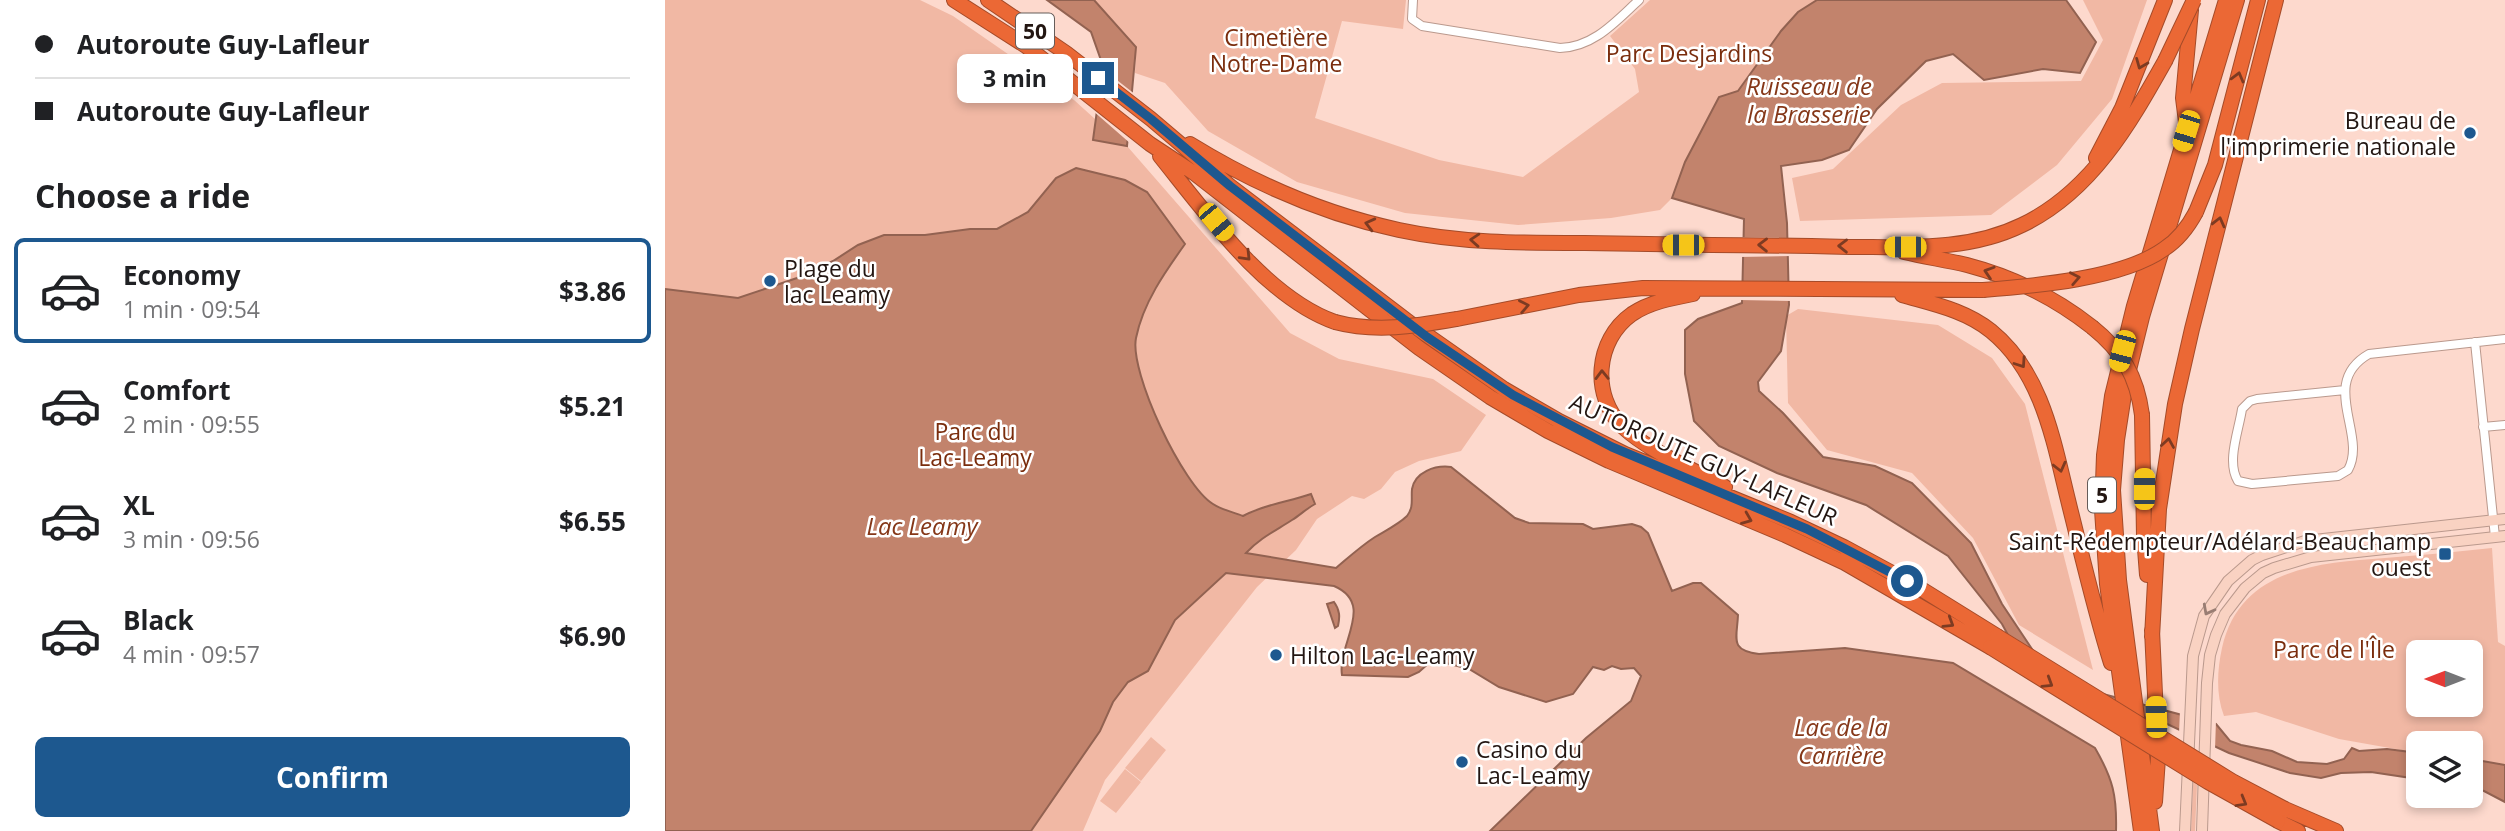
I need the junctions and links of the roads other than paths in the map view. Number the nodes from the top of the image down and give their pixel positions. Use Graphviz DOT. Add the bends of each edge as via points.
graph roads {
  1 [pos="954,0"];
  2 [pos="988,0"];
  3 [pos="1413,0"];
  4 [pos="1639,0"];
  5 [pos="2165,0"];
  6 [pos="2193,0"];
  7 [pos="2226,0"];
  8 [pos="2237,0"];
  9 [pos="2258,0"];
  10 [pos="2276,0"];
  11 [pos="1151,119"];
  12 [pos="2186,131"];
  13 [pos="1150,144"];
  14 [pos="2078,186"];
  15 [pos="1881,247"];
  16 [pos="1721,288"];
  17 [pos="1880,289"];
  18 [pos="2505,339"];
  19 [pos="2475,342"];
  20 [pos="2345,390"];
  21 [pos="2505,425"];
  22 [pos="2483,427"];
  23 [pos="2499,519"];
  24 [pos="1791,522"];
  25 [pos="2500,537"];
  26 [pos="2152,637"];
  27 [pos="1993,642"];
  28 [pos="2127,688"];
  29 [pos="2123,703"];
  30 [pos="2133,731"];
  31 [pos="2281,815"];
  32 [pos="2141,831"];
  33 [pos="2153,831"];
  34 [pos="2185,831"];
  35 [pos="2202,831"];
  36 [pos="2298,831"];
  37 [pos="2336,831"];
  1 -- 13 [label="highway, AUTOROUTE GUY-LAFLEUR / 50" via="1009,34"];
  2 -- 11 [label="highway, AUTOROUTE GUY-LAFLEUR / 50"];
  3 -- 4 [label="street" via="1411,14 1418,25 1567,48 1597,37"];
  5 -- 14 [label="highway, one-way" via="2122,108"];
  6 -- 12 [label="highway" via="2183,98"];
  6 -- 14 [label="highway, bridge" via="2165,61 2111,152"];
  7 -- 12 [label="highway, 5"];
  8 -- 28 [label="highway, 5" via="2142,317 2121,407 2114,520"];
  17 -- 9 [label="highway, one-way, bridge" via="1983,289 2061,281 2143,261 2176,240 2196,212 2215,165"];
  26 -- 10 [label="highway, one-way" via="2160,498 2179,381"];
  15 -- 11 [label="highway, one-way" via="1519,243 1390,229 1290,197"];
  11 -- 24 [label="highway, AUTOROUTE GUY-LAFLEUR / 50" via="1230,186 1495,384 1619,451"];
  12 -- 28 [label="highway, 5" via="2118,368 2104,455 2103,546"];
  13 -- 16 [label="highway, one-way, bridge" via="1233,244 1296,303 1357,327 1383,329 1457,319 1604,292"];
  13 -- 27 [label="highway, AUTOROUTE GUY-LAFLEUR / 50, one-way" via="1431,356 1522,416 1620,467 1796,539"];
  14 -- 15 [label="highway" via="2044,213 1997,236 1949,246"];
  26 -- 15 [label="highway, one-way, bridge" via="2142,415 2128,365 2092,327 2009,279"];
  16 -- 17 [label="highway"];
  24 -- 16 [label="highway, one-way" via="1642,441 1615,418 1605,398 1601,378 1604,354 1625,320 1656,303"];
  17 -- 29 [label="highway, one-way" via="1971,318 2021,362 2049,424 2099,627"];
  18 -- 19 [label="street"];
  19 -- 20 [label="street" via="2369,354 2350,370"];
  19 -- 22 [label="street"];
  20 -- 20 [label="street" via="2257,398 2246,404 2233,462 2238,481 2252,484 2345,473 2353,456"];
  21 -- 22 [label="street"];
  22 -- 23 [label="street" via="2491,498"];
  23 -- 25 [label="street"];
  23 -- 34 [label="main road, one-way" via="2305,541 2252,560 2221,589 2204,616 2193,656"];
  24 -- 27 [label="highway, AUTOROUTE GUY-LAFLEUR / 50" via="1882,567"];
  25 -- 35 [label="main road" via="2311,557 2263,573 2237,596 2215,635 2208,676"];
  26 -- 33 [label="highway" via="2157,740"];
  27 -- 31 [label="highway, AUTOROUTE GUY-LAFLEUR / 50, bridge" via="2208,782"];
  28 -- 29 [label="highway, 5"];
  28 -- 30 [label="highway, 5"];
  29 -- 30 [label="highway, 5, bridge"];
  30 -- 32 [label="highway, 5"];
  30 -- 33 [label="highway, 5"];
  31 -- 36 [label="highway, AUTOROUTE GUY-LAFLEUR / 50"];
  31 -- 37 [label="highway, AUTOROUTE GUY-LAFLEUR / 50"];
}
